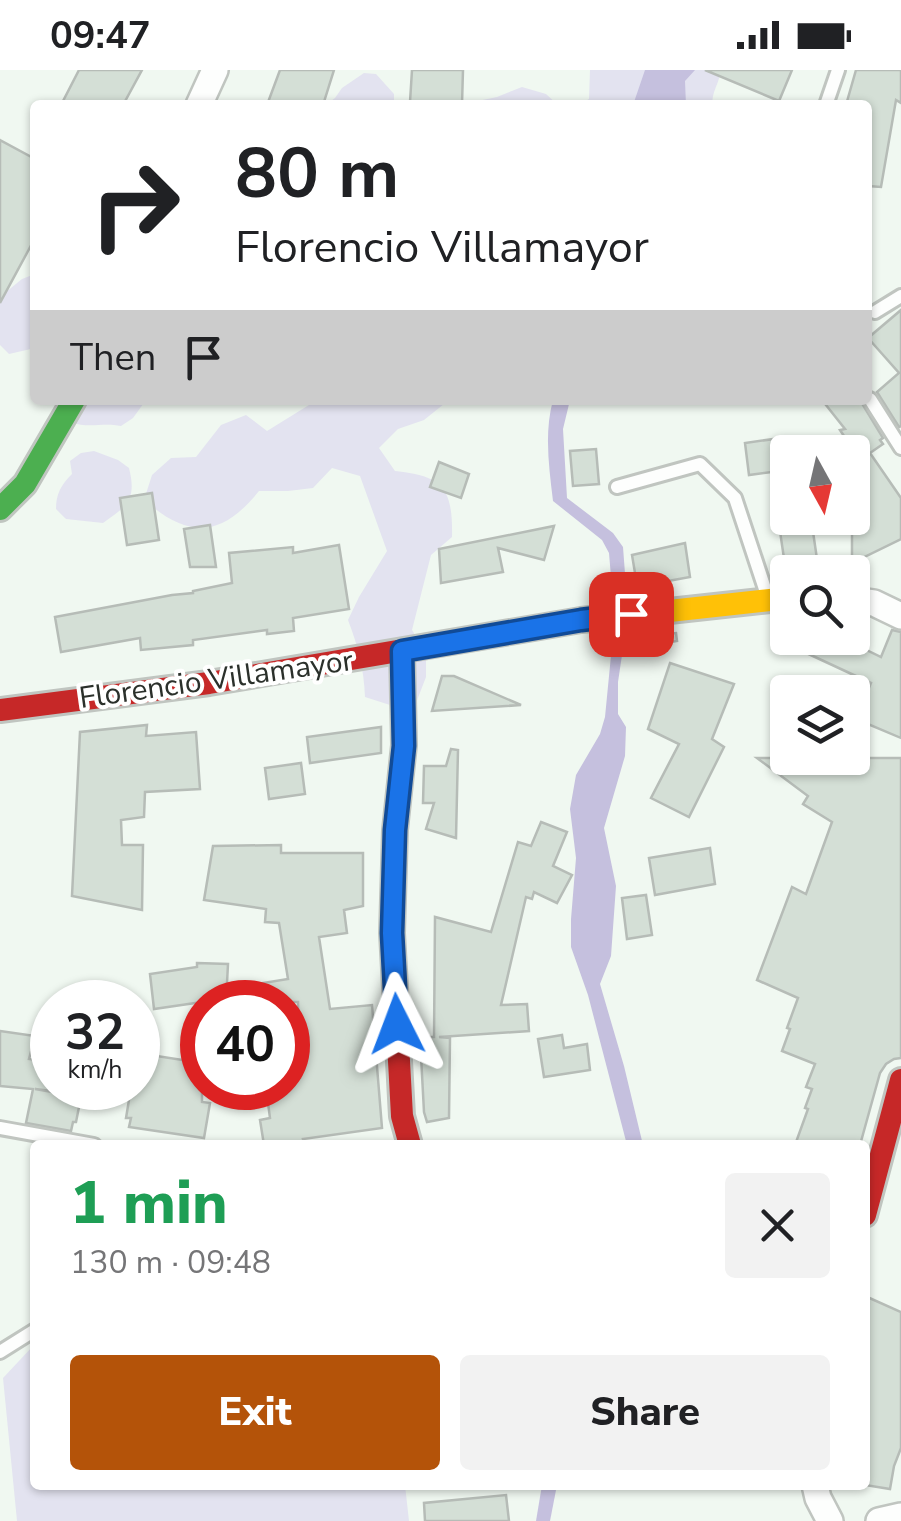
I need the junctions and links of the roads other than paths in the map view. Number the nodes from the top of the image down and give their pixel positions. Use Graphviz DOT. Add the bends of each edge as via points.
graph roads {
  1 [pos="215,70"];
  2 [pos="838,70"];
  3 [pos="201,100"];
  4 [pos="828,100"];
  5 [pos="901,296"];
  6 [pos="875,312"];
  7 [pos="872,402"];
  8 [pos="71,405"];
  9 [pos="901,448"];
  10 [pos="617,487"];
  11 [pos="0,509"];
  12 [pos="770,581"];
  13 [pos="770,600"];
  14 [pos="870,602"];
  15 [pos="901,616"];
  16 [pos="402,651"];
  17 [pos="0,710"];
  18 [pos="901,1080"];
  19 [pos="0,1128"];
  20 [pos="66,1140"];
  21 [pos="409,1140"];
  22 [pos="870,1196"];
  23 [pos="30,1333"];
  24 [pos="0,1352"];
  25 [pos="816,1490"];
  26 [pos="901,1516"];
  27 [pos="830,1521"];
  28 [pos="879,1521"];
  1 -- 3 [label="street"];
  2 -- 4 [label="lane"];
  5 -- 6 [label="lane"];
  7 -- 9 [label="lane"];
  8 -- 11 [label="street" via="25,484"];
  10 -- 12 [label="lane" via="700,464 734,498"];
  13 -- 16 [label="street, Florencio Villamayor" via="620,615"];
  14 -- 15 [label="street"];
  16 -- 17 [label="street, Florencio Villamayor"];
  16 -- 21 [label="street" via="404,746 392,933"];
  18 -- 22 [label="street"];
  19 -- 20 [label="lane"];
  23 -- 24 [label="lane"];
  25 -- 27 [label="street"];
  26 -- 28 [label="street"];
}
